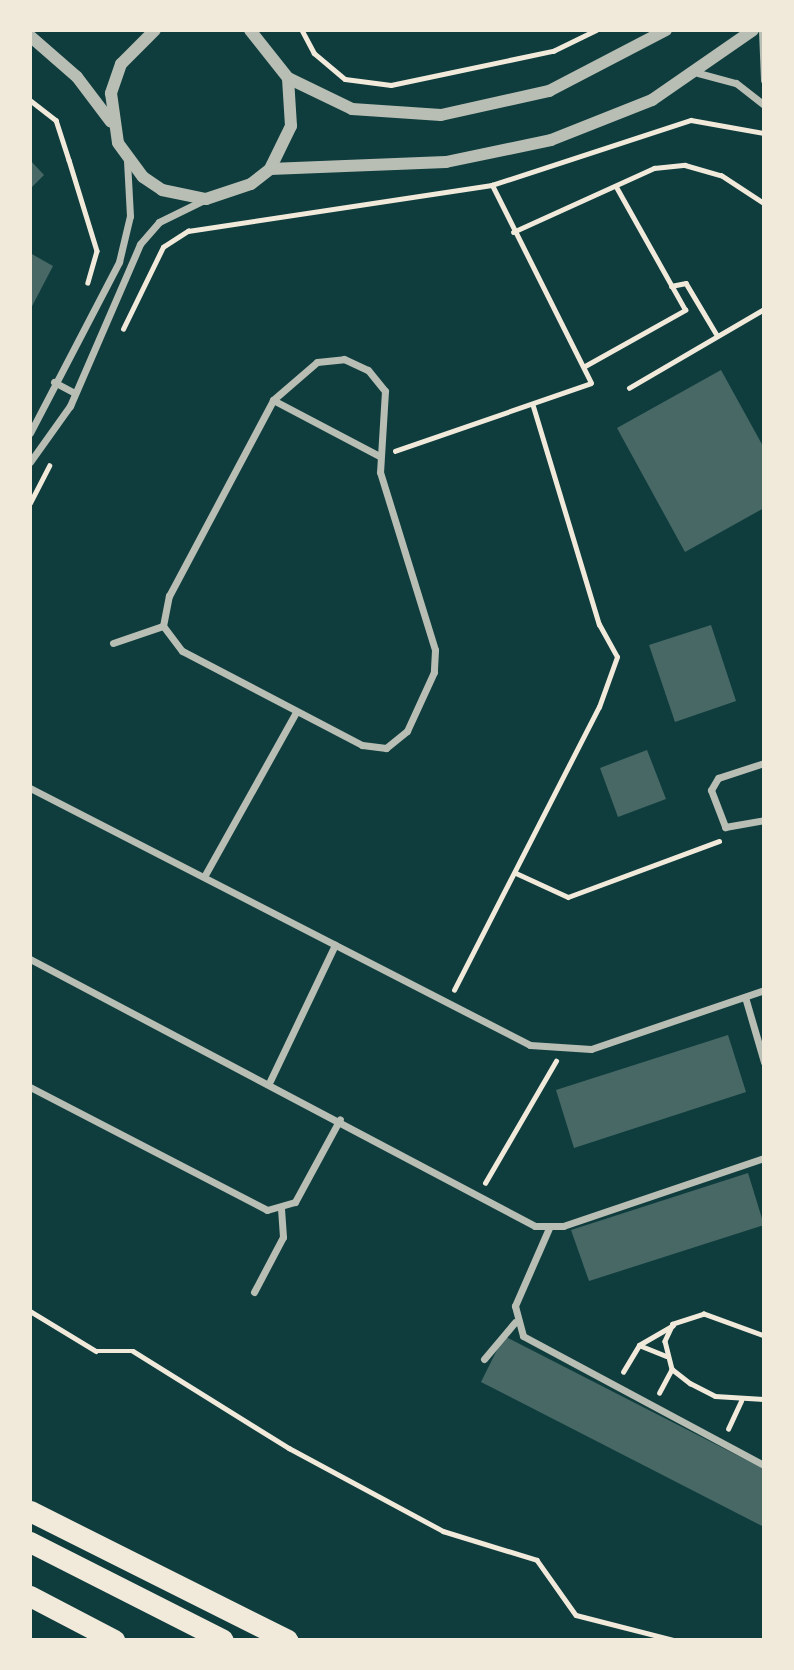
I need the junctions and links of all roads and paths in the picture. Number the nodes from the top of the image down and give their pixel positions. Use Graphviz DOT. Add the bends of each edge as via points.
graph roads {
  1 [pos="155,30"];
  2 [pos="250,30"];
  3 [pos="302,30"];
  4 [pos="596,30"];
  5 [pos="666,30"];
  6 [pos="753,30"];
  7 [pos="762,30"];
  8 [pos="30,36"];
  9 [pos="698,73"];
  10 [pos="288,78"];
  11 [pos="764,80"];
  12 [pos="30,100"];
  13 [pos="764,105"];
  14 [pos="112,123"];
  15 [pos="764,133"];
  16 [pos="127,160"];
  17 [pos="270,169"];
  18 [pos="492,185"];
  19 [pos="616,187"];
  20 [pos="206,199"];
  21 [pos="764,203"];
  22 [pos="513,232"];
  23 [pos="671,286"];
  24 [pos="83,293"];
  25 [pos="764,309"];
  26 [pos="717,335"];
  27 [pos="119,337"];
  28 [pos="585,366"];
  29 [pos="54,382"];
  30 [pos="629,388"];
  31 [pos="75,393"];
  32 [pos="273,400"];
  33 [pos="533,408"];
  34 [pos="30,433"];
  35 [pos="55,455"];
  36 [pos="379,457"];
  37 [pos="30,462"];
  38 [pos="30,503"];
  39 [pos="163,626"];
  40 [pos="113,643"];
  41 [pos="296,712"];
  42 [pos="764,762"];
  43 [pos="30,788"];
  44 [pos="764,820"];
  45 [pos="732,829"];
  46 [pos="516,873"];
  47 [pos="205,875"];
  48 [pos="335,945"];
  49 [pos="30,960"];
  50 [pos="764,990"];
  51 [pos="745,997"];
  52 [pos="447,1003"];
  53 [pos="562,1051"];
  54 [pos="764,1062"];
  55 [pos="270,1082"];
  56 [pos="30,1087"];
  57 [pos="340,1119"];
  58 [pos="764,1157"];
  59 [pos="479,1194"];
  60 [pos="281,1209"];
  61 [pos="549,1228"];
  62 [pos="254,1292"];
  63 [pos="30,1311"];
  64 [pos="515,1322"];
  65 [pos="673,1324"];
  66 [pos="764,1336"];
  67 [pos="639,1345"];
  68 [pos="666,1356"];
  69 [pos="484,1359"];
  70 [pos="672,1369"];
  71 [pos="613,1389"];
  72 [pos="764,1399"];
  73 [pos="741,1401"];
  74 [pos="650,1408"];
  75 [pos="722,1444"];
  76 [pos="764,1465"];
  77 [pos="30,1511"];
  78 [pos="30,1542"];
  79 [pos="30,1596"];
  80 [pos="114,1640"];
  81 [pos="223,1640"];
  82 [pos="288,1640"];
  83 [pos="674,1640"];
  1 -- 14 [label="street" via="121,64 111,93"];
  2 -- 10 [label="street"];
  3 -- 4 [label="path" via="314,53 345,79 391,85 553,51"];
  5 -- 10 [label="street" via="549,91 441,114 390,116 352,109"];
  6 -- 9 [label="street"];
  7 -- 11 [label="street"];
  8 -- 14 [label="street" via="77,76"];
  9 -- 13 [label="street" via="736,83"];
  9 -- 17 [label="street" via="602,122 499,153 393,167"];
  10 -- 17 [label="street" via="291,126"];
  12 -- 24 [label="path" via="56,120 97,251"];
  14 -- 16 [label="street"];
  15 -- 18 [label="path" via="691,120"];
  16 -- 20 [label="street" via="162,190"];
  16 -- 29 [label="street" via="131,216 120,262"];
  17 -- 20 [label="street" via="251,184"];
  18 -- 22 [label="path"];
  18 -- 27 [label="path" via="188,231 163,247"];
  19 -- 21 [label="path" via="654,168 685,165 744,185"];
  19 -- 22 [label="path"];
  19 -- 23 [label="path"];
  20 -- 31 [label="street" via="159,222 140,244"];
  22 -- 28 [label="path"];
  23 -- 26 [label="path" via="686,283"];
  23 -- 28 [label="path" via="685,310"];
  25 -- 26 [label="path"];
  26 -- 30 [label="path"];
  28 -- 33 [label="path" via="590,383 583,390"];
  29 -- 31 [label="street"];
  29 -- 34 [label="street"];
  31 -- 37 [label="street"];
  32 -- 36 [label="street"];
  32 -- 36 [label="street" via="317,362 344,359 368,370 385,391 388,418"];
  32 -- 39 [label="street" via="169,596"];
  33 -- 36 [label="path"];
  33 -- 46 [label="path" via="599,625 617,656 614,675"];
  35 -- 38 [label="path"];
  36 -- 41 [label="street" via="435,650 434,671 407,731 386,748 362,745"];
  39 -- 40 [label="street"];
  39 -- 41 [label="street" via="182,650"];
  41 -- 47 [label="street"];
  42 -- 45 [label="street" via="713,783 718,816"];
  43 -- 47 [label="street"];
  44 -- 45 [label="street"];
  45 -- 46 [label="path" via="706,849 568,897"];
  46 -- 52 [label="path"];
  47 -- 48 [label="street"];
  48 -- 52 [label="street"];
  48 -- 55 [label="street"];
  49 -- 55 [label="street"];
  50 -- 51 [label="street"];
  51 -- 53 [label="street" via="620,1041"];
  51 -- 54 [label="street"];
  52 -- 53 [label="street" via="530,1045"];
  53 -- 59 [label="path"];
  55 -- 57 [label="street"];
  56 -- 60 [label="street" via="260,1206"];
  57 -- 59 [label="street"];
  57 -- 60 [label="street" via="295,1202"];
  58 -- 61 [label="street"];
  59 -- 61 [label="street"];
  60 -- 62 [label="street" via="283,1237"];
  61 -- 64 [label="street" via="521,1290"];
  63 -- 83 [label="path" via="96,1351 133,1352 289,1448 443,1531 537,1560 576,1615"];
  64 -- 69 [label="street"];
  64 -- 71 [label="street" via="536,1346"];
  65 -- 66 [label="path" via="704,1314"];
  65 -- 67 [label="path"];
  65 -- 68 [label="path"];
  67 -- 68 [label="path"];
  67 -- 71 [label="path"];
  68 -- 70 [label="path"];
  70 -- 73 [label="path" via="715,1396"];
  70 -- 74 [label="path"];
  71 -- 74 [label="street"];
  72 -- 73 [label="path"];
  73 -- 75 [label="path"];
  74 -- 75 [label="street"];
  75 -- 76 [label="street"];
  77 -- 82 [label="highway"];
  78 -- 81 [label="highway"];
  79 -- 80 [label="highway"];
}
